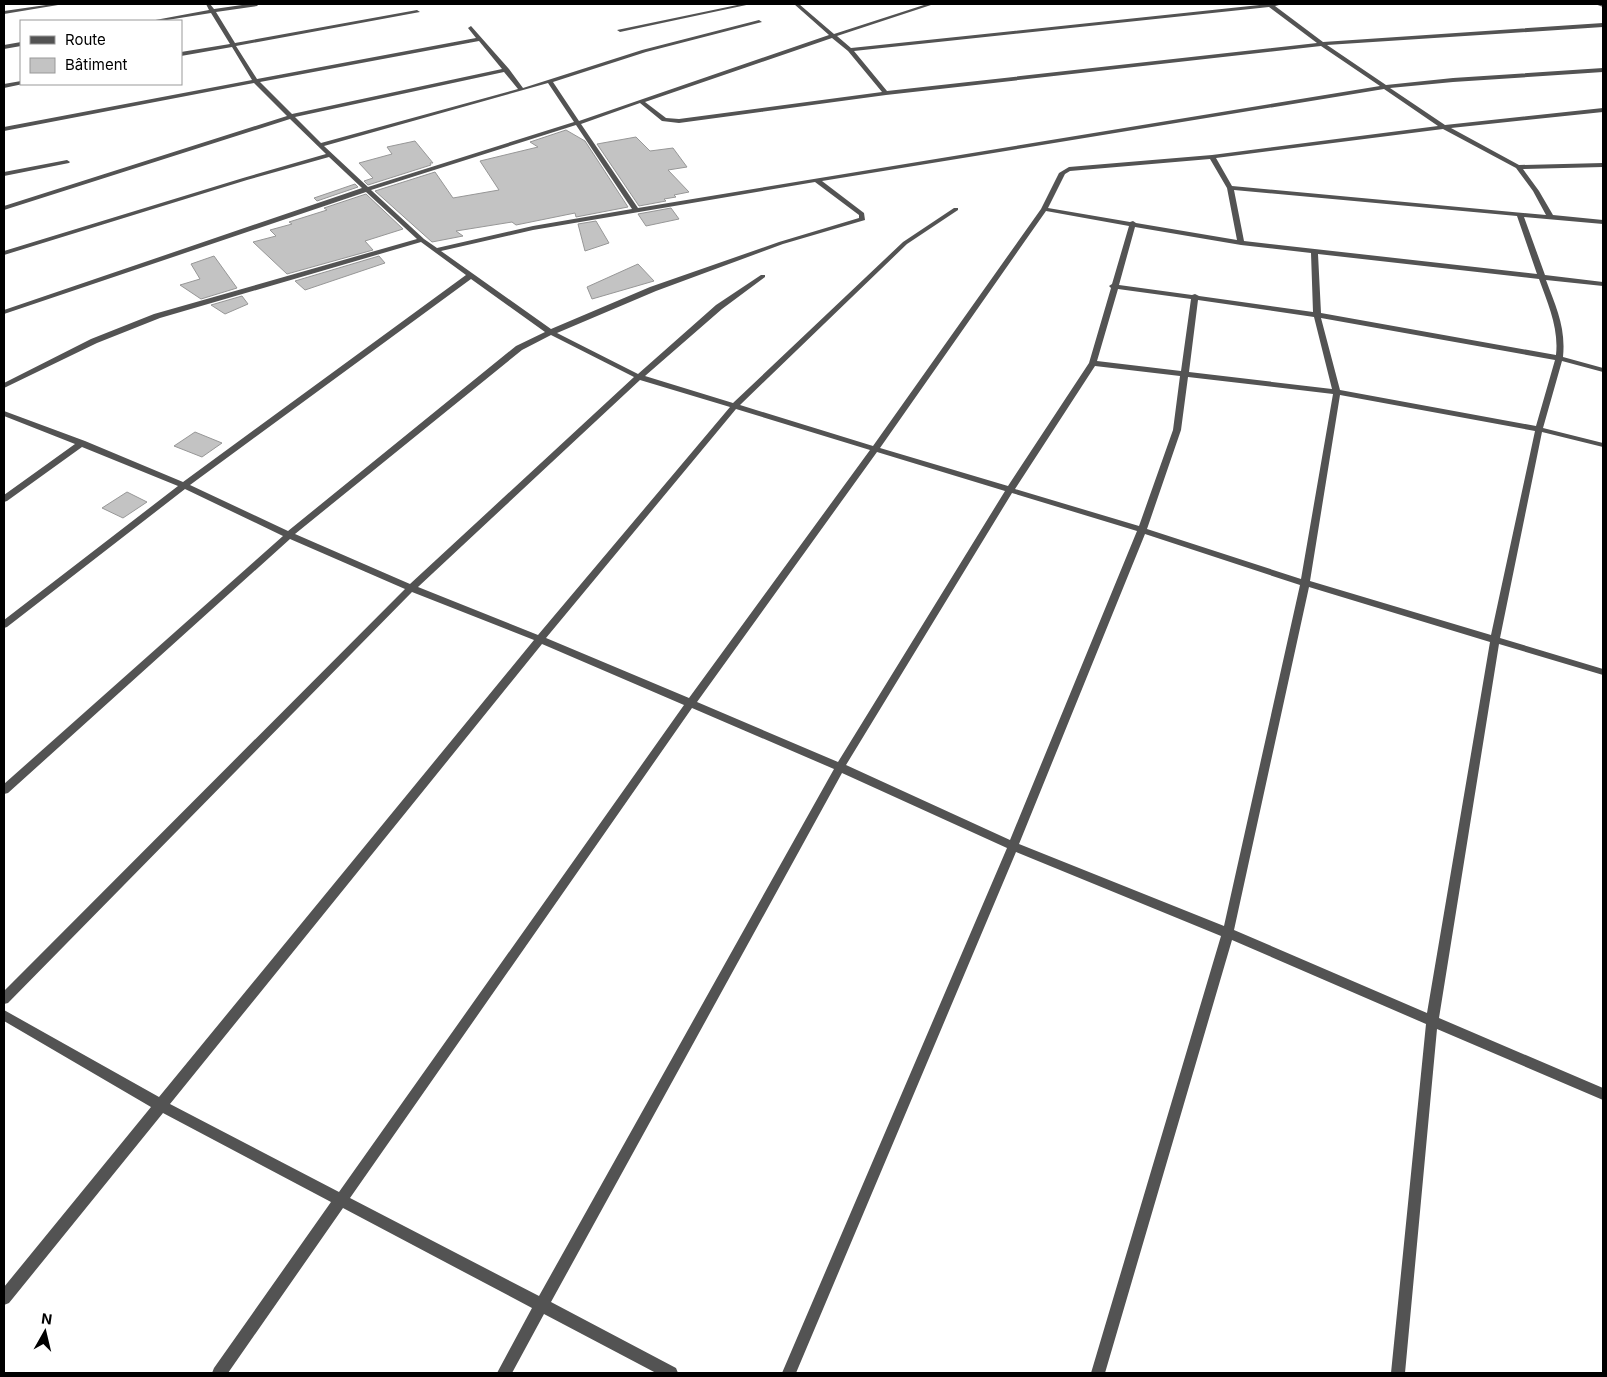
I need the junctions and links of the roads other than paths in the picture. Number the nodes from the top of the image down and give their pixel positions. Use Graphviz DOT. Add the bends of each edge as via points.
graph roads {
  1 [pos="61,4"];
  2 [pos="257,4"];
  3 [pos="748,4"];
  4 [pos="796,4"];
  5 [pos="930,4"];
  6 [pos="1281,4"];
  7 [pos="1598,4"];
  8 [pos="1270,5"];
  9 [pos="1603,6"];
  10 [pos="210,7"];
  11 [pos="417,12"];
  12 [pos="4,13"];
  13 [pos="157,20"];
  14 [pos="759,22"];
  15 [pos="1603,25"];
  16 [pos="471,28"];
  17 [pos="620,30"];
  18 [pos="833,35"];
  19 [pos="480,39"];
  20 [pos="20,44"];
  21 [pos="234,44"];
  22 [pos="1322,44"];
  23 [pos="4,47"];
  24 [pos="850,50"];
  25 [pos="182,54"];
  26 [pos="507,70"];
  27 [pos="1603,70"];
  28 [pos="256,82"];
  29 [pos="550,82"];
  30 [pos="20,83"];
  31 [pos="4,86"];
  32 [pos="1384,87"];
  33 [pos="522,90"];
  34 [pos="886,93"];
  35 [pos="640,101"];
  36 [pos="1603,110"];
  37 [pos="292,116"];
  38 [pos="578,123"];
  39 [pos="1444,127"];
  40 [pos="4,129"];
  41 [pos="320,145"];
  42 [pos="330,155"];
  43 [pos="1212,157"];
  44 [pos="67,162"];
  45 [pos="1603,165"];
  46 [pos="1518,167"];
  47 [pos="4,174"];
  48 [pos="817,181"];
  49 [pos="1230,188"];
  50 [pos="367,189"];
  51 [pos="4,208"];
  52 [pos="1044,208"];
  53 [pos="956,209"];
  54 [pos="636,210"];
  55 [pos="1520,216"];
  56 [pos="1551,217"];
  57 [pos="1603,222"];
  58 [pos="1133,224"];
  59 [pos="422,240"];
  60 [pos="1241,243"];
  61 [pos="435,250"];
  62 [pos="1314,252"];
  63 [pos="4,253"];
  64 [pos="470,276"];
  65 [pos="763,276"];
  66 [pos="1540,276"];
  67 [pos="1603,284"];
  68 [pos="1113,286"];
  69 [pos="1195,296"];
  70 [pos="4,312"];
  71 [pos="1317,315"];
  72 [pos="550,332"];
  73 [pos="1558,358"];
  74 [pos="1093,363"];
  75 [pos="1603,370"];
  76 [pos="1185,374"];
  77 [pos="638,377"];
  78 [pos="4,386"];
  79 [pos="1337,392"];
  80 [pos="734,407"];
  81 [pos="4,413"];
  82 [pos="1539,429"];
  83 [pos="82,443"];
  84 [pos="1603,446"];
  85 [pos="875,449"];
  86 [pos="184,485"];
  87 [pos="1010,490"];
  88 [pos="4,499"];
  89 [pos="1142,530"];
  90 [pos="289,534"];
  91 [pos="1305,583"];
  92 [pos="411,588"];
  93 [pos="4,625"];
  94 [pos="540,639"];
  95 [pos="1495,641"];
  96 [pos="1603,672"];
  97 [pos="690,704"];
  98 [pos="840,767"];
  99 [pos="4,790"];
  100 [pos="1013,846"];
  101 [pos="1228,933"];
  102 [pos="4,999"];
  103 [pos="4,1015"];
  104 [pos="1432,1021"];
  105 [pos="1603,1094"];
  106 [pos="162,1106"];
  107 [pos="340,1200"];
  108 [pos="4,1298"];
  109 [pos="543,1305"];
  110 [pos="219,1373"];
  111 [pos="504,1373"];
  112 [pos="671,1373"];
  113 [pos="789,1373"];
  114 [pos="1098,1373"];
  115 [pos="1398,1373"];
  1 -- 12 [label="street"];
  2 -- 10 [label="street"];
  3 -- 17 [label="street"];
  4 -- 18 [label="street"];
  5 -- 18 [label="street"];
  6 -- 8 [label="street"];
  7 -- 9 [label="street"];
  8 -- 22 [label="street"];
  8 -- 24 [label="street"];
  10 -- 13 [label="street"];
  10 -- 21 [label="street"];
  11 -- 21 [label="street"];
  14 -- 29 [label="street" via="644,51"];
  15 -- 22 [label="street"];
  16 -- 19 [label="street"];
  18 -- 24 [label="street"];
  18 -- 35 [label="street"];
  19 -- 26 [label="street"];
  19 -- 28 [label="street"];
  20 -- 23 [label="street"];
  21 -- 25 [label="street"];
  21 -- 28 [label="street"];
  22 -- 32 [label="street"];
  22 -- 34 [label="street"];
  24 -- 34 [label="street"];
  26 -- 33 [label="street"];
  26 -- 37 [label="street"];
  27 -- 32 [label="street"];
  28 -- 37 [label="street"];
  28 -- 40 [label="street"];
  29 -- 33 [label="street"];
  29 -- 38 [label="street"];
  30 -- 31 [label="street"];
  32 -- 39 [label="street"];
  32 -- 48 [label="street"];
  33 -- 41 [label="street"];
  34 -- 35 [label="street" via="679,121 664,120"];
  35 -- 38 [label="street"];
  36 -- 39 [label="street"];
  37 -- 41 [label="street"];
  37 -- 51 [label="street"];
  38 -- 50 [label="street"];
  38 -- 54 [label="street"];
  39 -- 43 [label="street"];
  39 -- 46 [label="street"];
  41 -- 42 [label="street"];
  42 -- 50 [label="street"];
  42 -- 63 [label="street"];
  43 -- 49 [label="street"];
  43 -- 52 [label="street" via="1070,169 1062,173"];
  44 -- 47 [label="street"];
  45 -- 46 [label="street"];
  46 -- 56 [label="street"];
  48 -- 54 [label="street"];
  48 -- 72 [label="street" via="862,214 863,219 781,243"];
  49 -- 55 [label="street"];
  49 -- 60 [label="street"];
  50 -- 59 [label="street"];
  50 -- 70 [label="street"];
  52 -- 58 [label="street"];
  52 -- 85 [label="street"];
  53 -- 80 [label="street" via="904,243"];
  54 -- 61 [label="street" via="532,228"];
  55 -- 56 [label="street"];
  55 -- 66 [label="street"];
  56 -- 57 [label="street"];
  58 -- 60 [label="street"];
  58 -- 68 [label="street"];
  59 -- 61 [label="street"];
  59 -- 78 [label="street" via="158,316 94,341"];
  60 -- 62 [label="street"];
  61 -- 64 [label="street"];
  62 -- 66 [label="street"];
  62 -- 71 [label="street"];
  64 -- 72 [label="street"];
  64 -- 86 [label="street"];
  65 -- 77 [label="street" via="719,307"];
  66 -- 67 [label="street"];
  66 -- 73 [label="street" via="1558,323 1561,341"];
  68 -- 69 [label="street"];
  68 -- 74 [label="street"];
  69 -- 71 [label="street"];
  69 -- 76 [label="street"];
  71 -- 73 [label="street"];
  71 -- 79 [label="street"];
  72 -- 77 [label="street"];
  72 -- 90 [label="street" via="519,348"];
  73 -- 75 [label="street"];
  73 -- 82 [label="street"];
  74 -- 76 [label="street"];
  74 -- 87 [label="street"];
  76 -- 79 [label="street"];
  76 -- 89 [label="street" via="1177,430"];
  77 -- 80 [label="street"];
  77 -- 92 [label="street"];
  79 -- 82 [label="street"];
  79 -- 91 [label="street"];
  80 -- 85 [label="street"];
  80 -- 94 [label="street"];
  81 -- 83 [label="street"];
  82 -- 84 [label="street"];
  82 -- 95 [label="street"];
  83 -- 86 [label="street"];
  83 -- 88 [label="street"];
  85 -- 87 [label="street"];
  85 -- 97 [label="street"];
  86 -- 90 [label="street"];
  86 -- 93 [label="street"];
  87 -- 89 [label="street"];
  87 -- 98 [label="street"];
  89 -- 91 [label="street"];
  89 -- 100 [label="street"];
  90 -- 92 [label="street"];
  90 -- 99 [label="street"];
  91 -- 95 [label="street"];
  91 -- 101 [label="street"];
  92 -- 94 [label="street"];
  92 -- 102 [label="street"];
  94 -- 97 [label="street"];
  94 -- 106 [label="street"];
  95 -- 96 [label="street"];
  95 -- 104 [label="street"];
  97 -- 98 [label="street"];
  97 -- 107 [label="street"];
  98 -- 100 [label="street"];
  98 -- 109 [label="street"];
  100 -- 101 [label="street"];
  100 -- 113 [label="street"];
  101 -- 104 [label="street"];
  101 -- 114 [label="street"];
  103 -- 106 [label="street"];
  104 -- 105 [label="street"];
  104 -- 115 [label="street"];
  106 -- 107 [label="street"];
  106 -- 108 [label="street"];
  107 -- 109 [label="street"];
  107 -- 110 [label="street"];
  109 -- 111 [label="street"];
  109 -- 112 [label="street"];
}
